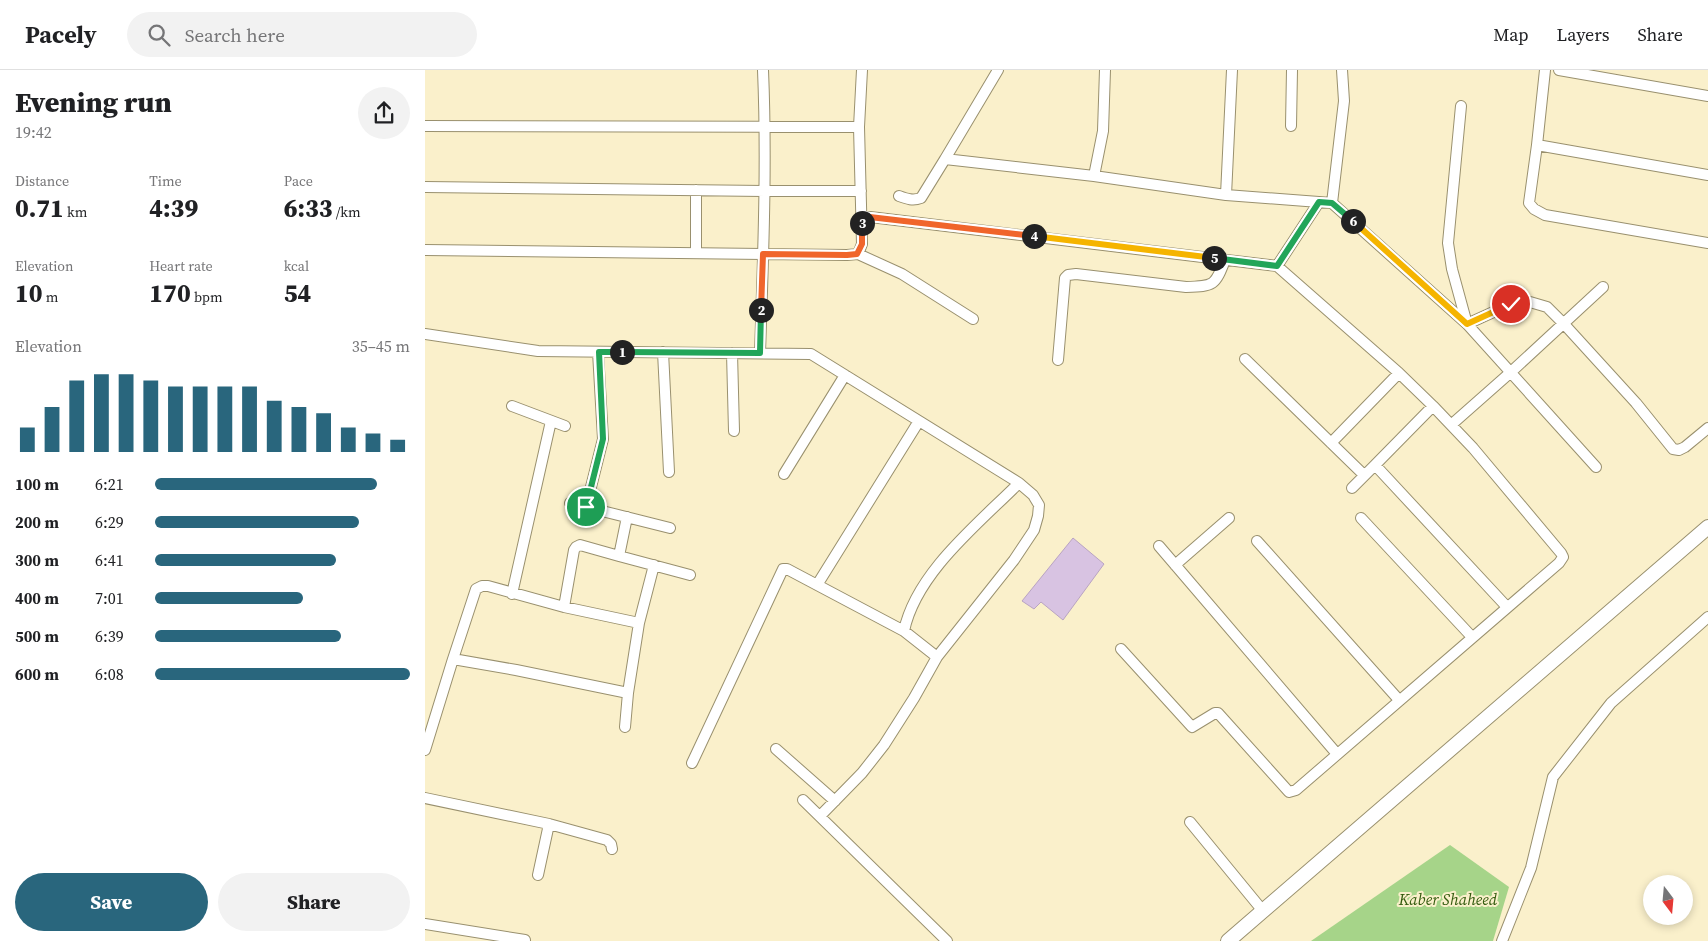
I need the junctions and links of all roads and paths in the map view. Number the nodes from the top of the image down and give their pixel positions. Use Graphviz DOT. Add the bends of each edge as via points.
graph roads {
  1 [pos="763,70"];
  2 [pos="862,70"];
  3 [pos="998,70"];
  4 [pos="1105,70"];
  5 [pos="1232,70"];
  6 [pos="1292,70"];
  7 [pos="1342,70"];
  8 [pos="1545,70"];
  9 [pos="1559,70"];
  10 [pos="1708,96"];
  11 [pos="1461,106"];
  12 [pos="425,126"];
  13 [pos="1291,126"];
  14 [pos="766,127"];
  15 [pos="859,127"];
  16 [pos="1537,145"];
  17 [pos="945,159"];
  18 [pos="1708,175"];
  19 [pos="1094,176"];
  20 [pos="425,187"];
  21 [pos="696,190"];
  22 [pos="765,191"];
  23 [pos="861,191"];
  24 [pos="1226,195"];
  25 [pos="899,196"];
  26 [pos="1319,202"];
  27 [pos="1332,203"];
  28 [pos="861,216"];
  29 [pos="1708,243"];
  30 [pos="425,250"];
  31 [pos="696,253"];
  32 [pos="763,254"];
  33 [pos="857,254"];
  34 [pos="1225,260"];
  35 [pos="1277,266"];
  36 [pos="1603,287"];
  37 [pos="973,319"];
  38 [pos="1467,324"];
  39 [pos="1564,324"];
  40 [pos="425,334"];
  41 [pos="599,352"];
  42 [pos="663,352"];
  43 [pos="732,353"];
  44 [pos="760,353"];
  45 [pos="1245,359"];
  46 [pos="1058,360"];
  47 [pos="1511,372"];
  48 [pos="1399,373"];
  49 [pos="845,375"];
  50 [pos="512,406"];
  51 [pos="1433,406"];
  52 [pos="551,420"];
  53 [pos="919,421"];
  54 [pos="1451,425"];
  55 [pos="565,426"];
  56 [pos="1708,428"];
  57 [pos="734,431"];
  58 [pos="1331,443"];
  59 [pos="1375,465"];
  60 [pos="1596,467"];
  61 [pos="669,472"];
  62 [pos="784,474"];
  63 [pos="1364,476"];
  64 [pos="1019,483"];
  65 [pos="1352,488"];
  66 [pos="570,503"];
  67 [pos="586,507"];
  68 [pos="627,517"];
  69 [pos="1229,518"];
  70 [pos="1361,518"];
  71 [pos="1708,527"];
  72 [pos="669,528"];
  73 [pos="1257,541"];
  74 [pos="1159,546"];
  75 [pos="619,556"];
  76 [pos="654,565"];
  77 [pos="1175,565"];
  78 [pos="690,575"];
  79 [pos="817,585"];
  80 [pos="512,594"];
  81 [pos="564,607"];
  82 [pos="1507,607"];
  83 [pos="1708,617"];
  84 [pos="639,623"];
  85 [pos="904,631"];
  86 [pos="1472,637"];
  87 [pos="1121,649"];
  88 [pos="937,657"];
  89 [pos="453,659"];
  90 [pos="628,694"];
  91 [pos="1399,700"];
  92 [pos="625,727"];
  93 [pos="776,749"];
  94 [pos="425,750"];
  95 [pos="1337,754"];
  96 [pos="692,763"];
  97 [pos="425,798"];
  98 [pos="803,800"];
  99 [pos="835,800"];
  100 [pos="820,816"];
  101 [pos="1190,822"];
  102 [pos="549,824"];
  103 [pos="612,849"];
  104 [pos="538,875"];
  105 [pos="1263,911"];
  106 [pos="425,924"];
  107 [pos="525,940"];
  108 [pos="947,941"];
  109 [pos="1228,941"];
  110 [pos="1502,941"];
  1 -- 14 [label="street"];
  2 -- 15 [label="street"];
  3 -- 17 [label="street"];
  4 -- 19 [label="street" via="1103,131"];
  5 -- 24 [label="street"];
  6 -- 13 [label="street"];
  7 -- 27 [label="street" via="1344,101"];
  8 -- 16 [label="street"];
  9 -- 10 [label="street"];
  11 -- 38 [label="street" via="1448,243"];
  12 -- 14 [label="street"];
  14 -- 15 [label="street"];
  14 -- 22 [label="street"];
  15 -- 23 [label="street"];
  16 -- 18 [label="street"];
  16 -- 29 [label="street" via="1529,202 1534,209 1545,215"];
  17 -- 19 [label="street"];
  17 -- 25 [label="street" via="921,198 915,200"];
  19 -- 24 [label="street"];
  20 -- 21 [label="street"];
  21 -- 22 [label="street"];
  21 -- 31 [label="street"];
  22 -- 23 [label="street"];
  22 -- 32 [label="street"];
  23 -- 28 [label="street"];
  24 -- 26 [label="street"];
  26 -- 27 [label="street"];
  26 -- 35 [label="street"];
  27 -- 38 [label="street"];
  28 -- 33 [label="street" via="862,244"];
  28 -- 34 [label="street"];
  30 -- 31 [label="street"];
  31 -- 32 [label="street"];
  32 -- 33 [label="street"];
  32 -- 44 [label="street"];
  33 -- 37 [label="street" via="902,274"];
  34 -- 35 [label="street"];
  34 -- 46 [label="street" via="1218,278 1211,285 1203,286 1068,275 1065,278"];
  35 -- 48 [label="street"];
  36 -- 39 [label="street"];
  38 -- 39 [label="street" via="1511,304 1530,302 1547,307"];
  38 -- 47 [label="street"];
  39 -- 47 [label="street"];
  39 -- 56 [label="street" via="1673,449 1685,447"];
  40 -- 41 [label="street" via="538,351"];
  41 -- 42 [label="street"];
  41 -- 67 [label="street" via="603,439"];
  42 -- 43 [label="street"];
  42 -- 61 [label="street"];
  43 -- 44 [label="street"];
  43 -- 57 [label="street"];
  44 -- 49 [label="street" via="811,354"];
  45 -- 58 [label="street"];
  47 -- 54 [label="street"];
  47 -- 60 [label="street"];
  48 -- 51 [label="street"];
  48 -- 58 [label="street"];
  49 -- 53 [label="street"];
  49 -- 62 [label="street"];
  50 -- 52 [label="street"];
  51 -- 54 [label="street"];
  51 -- 59 [label="street"];
  52 -- 55 [label="street"];
  52 -- 80 [label="street"];
  53 -- 64 [label="street"];
  53 -- 79 [label="street"];
  54 -- 82 [label="street" via="1563,558"];
  58 -- 63 [label="street"];
  59 -- 63 [label="street"];
  59 -- 82 [label="street"];
  63 -- 65 [label="street"];
  64 -- 85 [label="street" via="940,563 923,585"];
  64 -- 88 [label="street" via="1039,505 1034,530"];
  66 -- 67 [label="street"];
  67 -- 68 [label="street"];
  68 -- 72 [label="street"];
  68 -- 75 [label="street"];
  69 -- 77 [label="street"];
  70 -- 86 [label="street"];
  71 -- 105 [label="street"];
  73 -- 91 [label="street"];
  74 -- 77 [label="street"];
  75 -- 76 [label="street"];
  75 -- 81 [label="street" via="576,547"];
  76 -- 78 [label="street"];
  76 -- 84 [label="street"];
  77 -- 95 [label="street"];
  79 -- 85 [label="street"];
  79 -- 96 [label="street" via="787,569 783,570"];
  80 -- 81 [label="street"];
  80 -- 89 [label="street" via="488,586 476,589"];
  81 -- 84 [label="street"];
  82 -- 86 [label="street"];
  83 -- 110 [label="street" via="1611,703 1553,777 1531,868"];
  84 -- 90 [label="street"];
  85 -- 88 [label="street"];
  86 -- 91 [label="street"];
  87 -- 95 [label="street" via="1192,727 1218,713 1289,792 1296,790"];
  88 -- 99 [label="street" via="884,745"];
  89 -- 90 [label="street"];
  89 -- 94 [label="street"];
  90 -- 92 [label="street"];
  91 -- 95 [label="street"];
  93 -- 99 [label="street"];
  97 -- 102 [label="street"];
  98 -- 100 [label="street"];
  99 -- 100 [label="street"];
  100 -- 108 [label="street"];
  101 -- 105 [label="street"];
  102 -- 103 [label="street" via="607,840"];
  102 -- 104 [label="street"];
  105 -- 109 [label="street"];
  106 -- 107 [label="street"];
}
